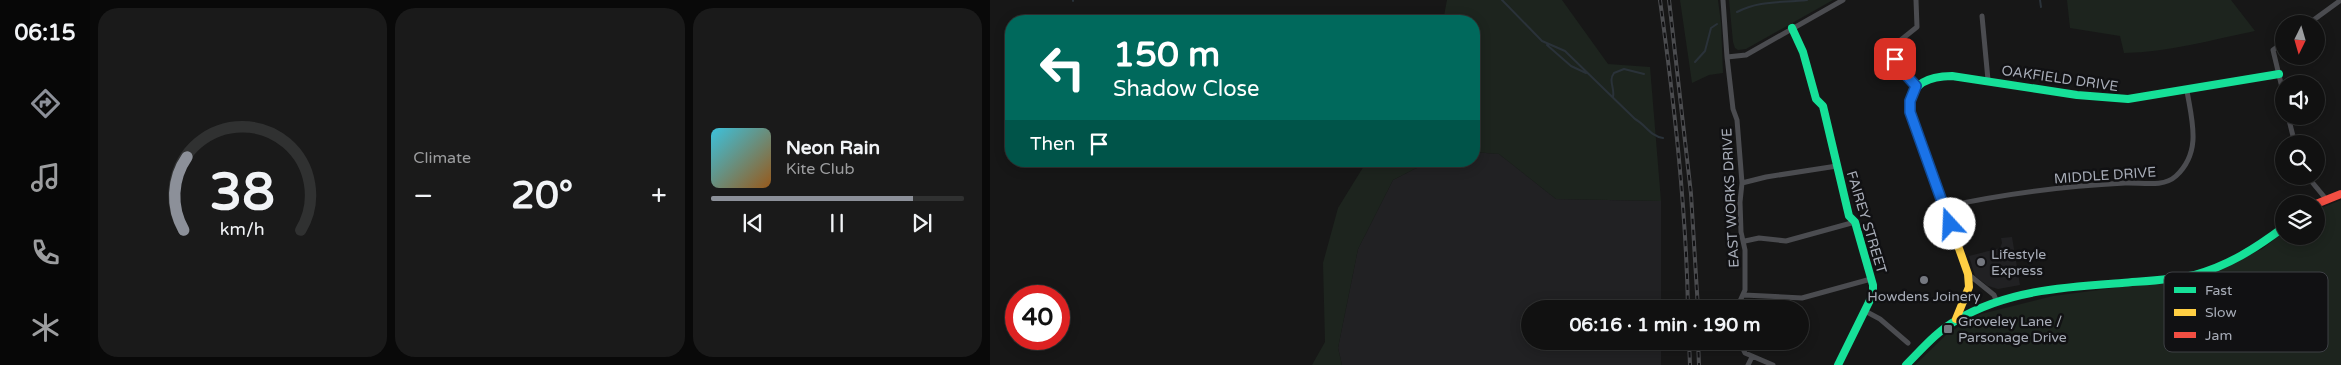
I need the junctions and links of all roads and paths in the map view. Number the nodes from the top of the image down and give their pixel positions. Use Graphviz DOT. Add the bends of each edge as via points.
graph roads {
  1 [pos="1723,0"];
  2 [pos="1843,0"];
  3 [pos="1916,0"];
  4 [pos="2341,0"];
  5 [pos="2320,15"];
  6 [pos="1982,16"];
  7 [pos="1792,28"];
  8 [pos="1727,56"];
  9 [pos="2277,65"];
  10 [pos="2279,74"];
  11 [pos="1988,80"];
  12 [pos="1916,86"];
  13 [pos="2187,91"];
  14 [pos="1837,166"];
  15 [pos="1742,184"];
  16 [pos="2314,185"];
  17 [pos="2341,194"];
  18 [pos="2326,199"];
  19 [pos="1944,207"];
  20 [pos="1855,222"];
  21 [pos="2275,234"];
  22 [pos="1744,240"];
  23 [pos="2206,272"];
  24 [pos="1968,274"];
  25 [pos="1871,279"];
  26 [pos="2164,279"];
  27 [pos="1980,286"];
  28 [pos="1744,295"];
  29 [pos="1967,295"];
  30 [pos="1741,300"];
  31 [pos="1996,300"];
  32 [pos="1865,311"];
  33 [pos="1956,319"];
  34 [pos="1908,343"];
  35 [pos="1744,350"];
  36 [pos="1752,357"];
  37 [pos="1748,365"];
  38 [pos="1773,365"];
  39 [pos="1838,365"];
  40 [pos="1906,365"];
  1 -- 8 [label="street, EAST WORKS DRIVE"];
  2 -- 7 [label="street"];
  3 -- 12 [label="street" via="1917,27 1897,43 1895,54 1897,65"];
  4 -- 5 [label="street"];
  6 -- 11 [label="street"];
  7 -- 8 [label="street" via="1746,55"];
  7 -- 14 [label="street, FAIREY STREET" via="1803,52 1816,99 1824,106"];
  8 -- 15 [label="street, EAST WORKS DRIVE"];
  9 -- 10 [label="street"];
  10 -- 13 [label="street, OAKFIELD DRIVE"];
  11 -- 12 [label="street, OAKFIELD DRIVE" via="1938,76"];
  11 -- 13 [label="street, OAKFIELD DRIVE" via="2128,100"];
  12 -- 19 [label="street" via="1910,101 1912,122"];
  13 -- 19 [label="street, MIDDLE DRIVE" via="2194,147 2189,160 2174,178 2160,183 2025,192"];
  14 -- 15 [label="street"];
  14 -- 20 [label="street, FAIREY STREET" via="1849,216"];
  15 -- 22 [label="street, EAST WORKS DRIVE" via="1741,232"];
  16 -- 18 [label="street"];
  17 -- 18 [label="street"];
  19 -- 24 [label="street"];
  20 -- 22 [label="street" via="1786,241"];
  20 -- 25 [label="street, FAIREY STREET"];
  21 -- 23 [label="street" via="2248,253"];
  22 -- 28 [label="street, EAST WORKS DRIVE"];
  24 -- 27 [label="street"];
  24 -- 29 [label="street"];
  25 -- 28 [label="street" via="1802,298"];
  25 -- 32 [label="street, FAIREY STREET" via="1873,294"];
  26 -- 31 [label="street" via="2053,289"];
  27 -- 29 [label="street"];
  27 -- 31 [label="street"];
  28 -- 30 [label="street, EAST WORKS DRIVE"];
  29 -- 33 [label="street"];
  31 -- 33 [label="street"];
  32 -- 34 [label="street" via="1880,319"];
  32 -- 39 [label="street, FAIREY STREET"];
  33 -- 40 [label="street" via="1929,340"];
  35 -- 36 [label="street"];
  36 -- 37 [label="street"];
  36 -- 38 [label="street"];
}
